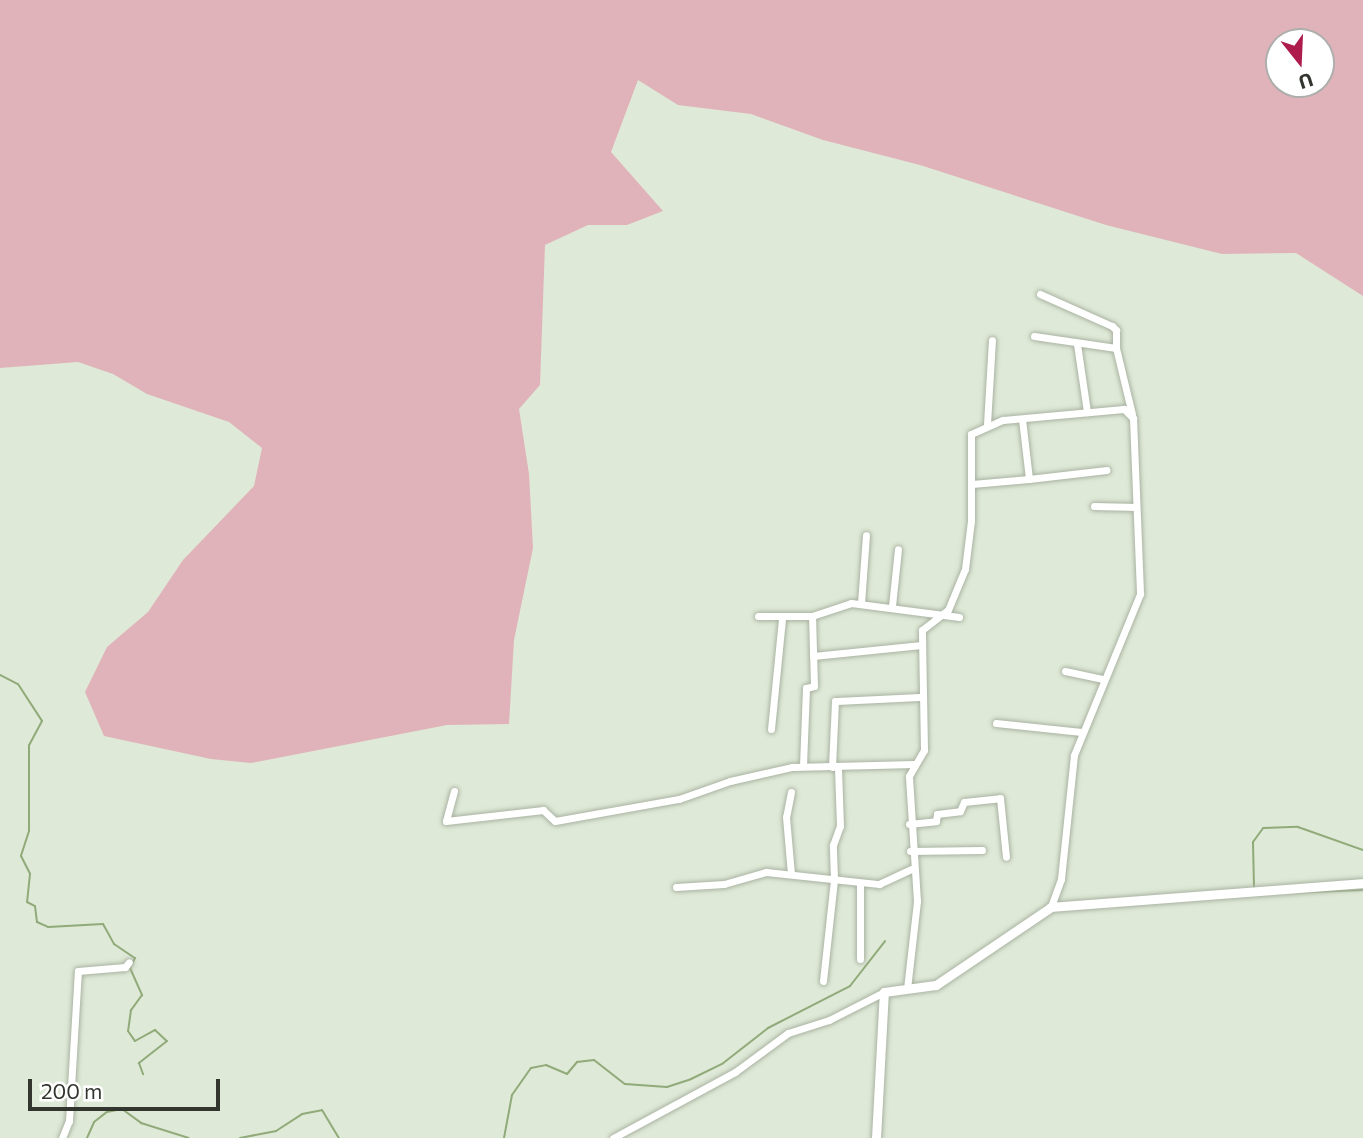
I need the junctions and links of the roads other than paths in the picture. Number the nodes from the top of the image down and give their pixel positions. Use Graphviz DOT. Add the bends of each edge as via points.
graph roads {
  1 [pos="1040,294"];
  2 [pos="1034,336"];
  3 [pos="992,340"];
  4 [pos="1077,344"];
  5 [pos="1116,348"];
  6 [pos="1087,412"];
  7 [pos="1133,418"];
  8 [pos="1022,419"];
  9 [pos="987,424"];
  10 [pos="1106,470"];
  11 [pos="1029,479"];
  12 [pos="972,484"];
  13 [pos="1094,506"];
  14 [pos="1136,508"];
  15 [pos="866,535"];
  16 [pos="898,549"];
  17 [pos="861,603"];
  18 [pos="892,606"];
  19 [pos="939,615"];
  20 [pos="758,616"];
  21 [pos="812,616"];
  22 [pos="959,617"];
  23 [pos="782,618"];
  24 [pos="921,645"];
  25 [pos="813,656"];
  26 [pos="1065,670"];
  27 [pos="1103,679"];
  28 [pos="921,696"];
  29 [pos="996,723"];
  30 [pos="771,729"];
  31 [pos="1082,732"];
  32 [pos="915,764"];
  33 [pos="803,766"];
  34 [pos="835,767"];
  35 [pos="454,791"];
  36 [pos="791,792"];
  37 [pos="909,824"];
  38 [pos="982,850"];
  39 [pos="911,851"];
  40 [pos="1006,857"];
  41 [pos="911,869"];
  42 [pos="791,874"];
  43 [pos="834,879"];
  44 [pos="1363,883"];
  45 [pos="860,884"];
  46 [pos="676,887"];
  47 [pos="1051,907"];
  48 [pos="860,959"];
  49 [pos="129,962"];
  50 [pos="823,981"];
  51 [pos="907,989"];
  52 [pos="884,992"];
  53 [pos="62,1138"];
  54 [pos="614,1138"];
  55 [pos="876,1138"];
  1 -- 5 [label="street" via="1112,326"];
  2 -- 4 [label="street"];
  3 -- 9 [label="street"];
  4 -- 5 [label="street"];
  4 -- 6 [label="street"];
  5 -- 7 [label="street"];
  6 -- 7 [label="street" via="1124,409"];
  6 -- 8 [label="street"];
  7 -- 14 [label="street"];
  8 -- 9 [label="street"];
  8 -- 11 [label="street"];
  9 -- 12 [label="street" via="971,434"];
  10 -- 11 [label="street"];
  11 -- 12 [label="street"];
  12 -- 19 [label="street" via="965,569 950,607"];
  13 -- 14 [label="street"];
  14 -- 27 [label="street" via="1140,594"];
  15 -- 17 [label="street"];
  16 -- 18 [label="street"];
  17 -- 18 [label="street"];
  17 -- 21 [label="street" via="842,604"];
  18 -- 19 [label="street"];
  19 -- 22 [label="street"];
  19 -- 24 [label="street" via="924,625"];
  20 -- 23 [label="street"];
  21 -- 23 [label="street"];
  21 -- 25 [label="street"];
  23 -- 30 [label="street"];
  24 -- 25 [label="street"];
  24 -- 28 [label="street"];
  25 -- 33 [label="street" via="814,686 806,688"];
  26 -- 27 [label="street"];
  27 -- 31 [label="street"];
  28 -- 32 [label="street" via="923,750"];
  28 -- 34 [label="street" via="839,697 833,704"];
  29 -- 31 [label="street"];
  31 -- 47 [label="street" via="1070,774 1061,879"];
  32 -- 34 [label="street"];
  32 -- 37 [label="street" via="909,776"];
  33 -- 34 [label="street"];
  33 -- 35 [label="street" via="730,781 678,799 557,821 543,810 446,821"];
  34 -- 43 [label="street" via="840,826 833,845"];
  36 -- 42 [label="street" via="786,817"];
  37 -- 39 [label="street"];
  37 -- 40 [label="street" via="936,821 937,814 960,811 964,802 1000,798"];
  38 -- 39 [label="street"];
  39 -- 41 [label="street"];
  41 -- 45 [label="street" via="889,882"];
  41 -- 51 [label="street" via="916,916"];
  42 -- 43 [label="street"];
  42 -- 46 [label="street" via="766,872 724,884"];
  43 -- 45 [label="street"];
  43 -- 50 [label="street"];
  44 -- 47 [label="street"];
  45 -- 48 [label="street"];
  47 -- 51 [label="street" via="936,985"];
  49 -- 53 [label="street" via="125,967 79,971 69,1121"];
  51 -- 52 [label="street"];
  52 -- 54 [label="street" via="829,1020 788,1033 735,1072"];
  52 -- 55 [label="street"];
}
